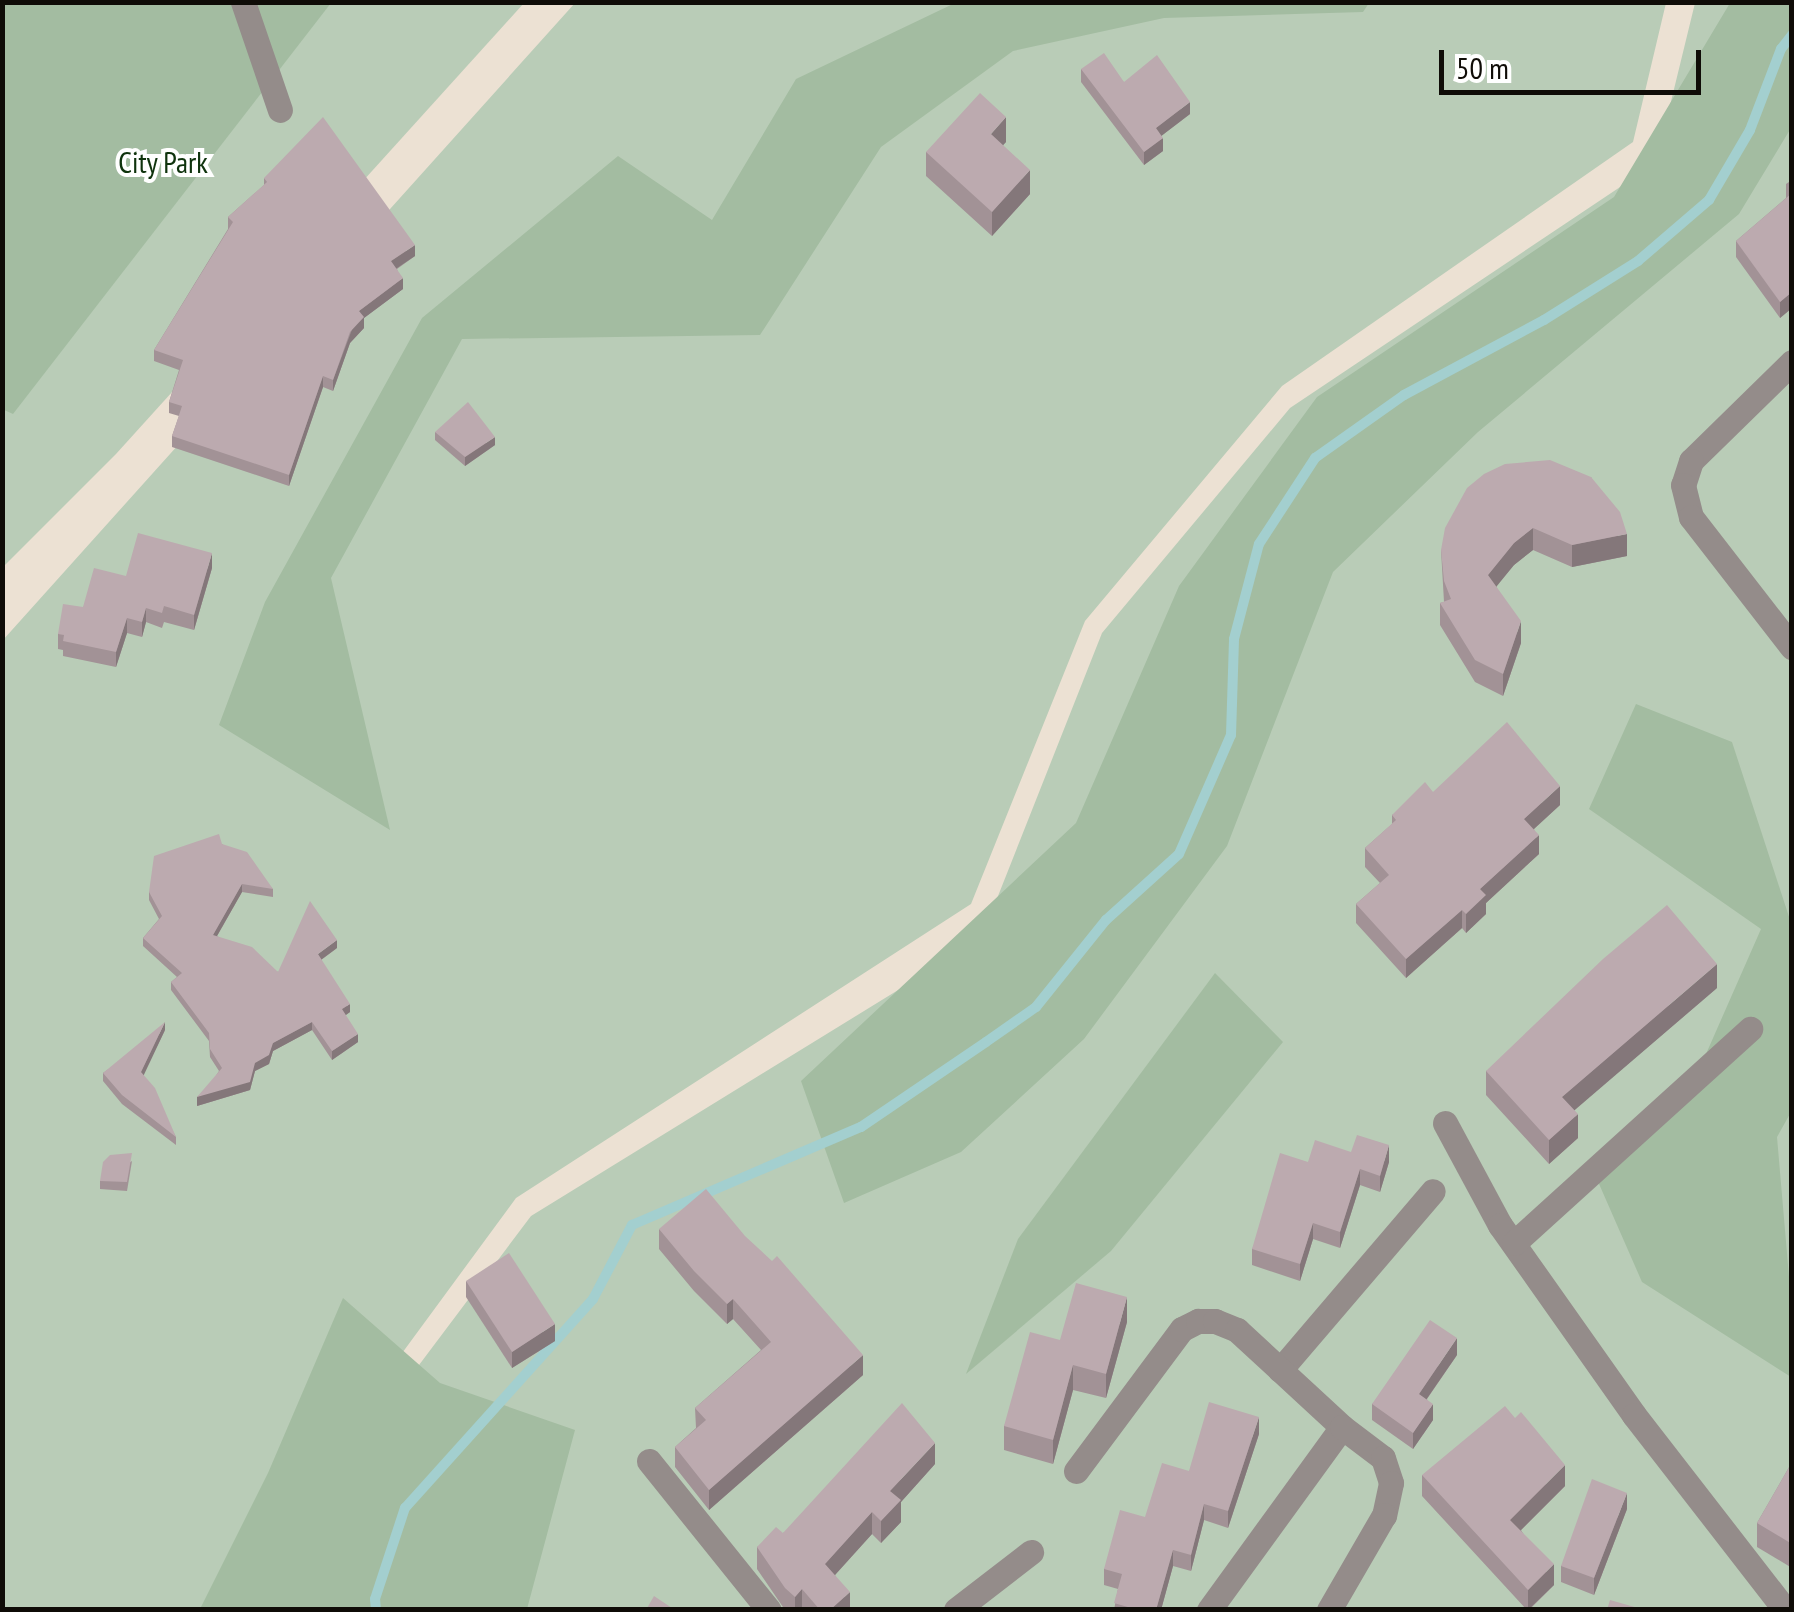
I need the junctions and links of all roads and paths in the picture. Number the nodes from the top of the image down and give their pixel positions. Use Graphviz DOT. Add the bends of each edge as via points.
graph roads {
  1 [pos="243,2"];
  2 [pos="280,110"];
  3 [pos="1792,362"];
  4 [pos="1792,647"];
  5 [pos="1750,1029"];
  6 [pos="1445,1123"];
  7 [pos="1434,1191"];
  8 [pos="1514,1244"];
  9 [pos="1280,1370"];
  10 [pos="1342,1427"];
  11 [pos="649,1461"];
  12 [pos="1076,1470"];
  13 [pos="1031,1552"];
  14 [pos="770,1610"];
  15 [pos="956,1610"];
  16 [pos="1209,1610"];
  17 [pos="1329,1610"];
  18 [pos="1785,1610"];
  1 -- 2 [label="street"];
  3 -- 4 [label="street" via="1691,461 1683,485 1692,518"];
  5 -- 8 [label="street"];
  6 -- 8 [label="street"];
  7 -- 9 [label="street"];
  8 -- 18 [label="street"];
  9 -- 10 [label="street"];
  9 -- 12 [label="street" via="1238,1330 1198,1321 1182,1329"];
  10 -- 16 [label="street"];
  10 -- 17 [label="street" via="1383,1458 1392,1483 1384,1514"];
  11 -- 14 [label="street"];
  13 -- 15 [label="street"];
}
